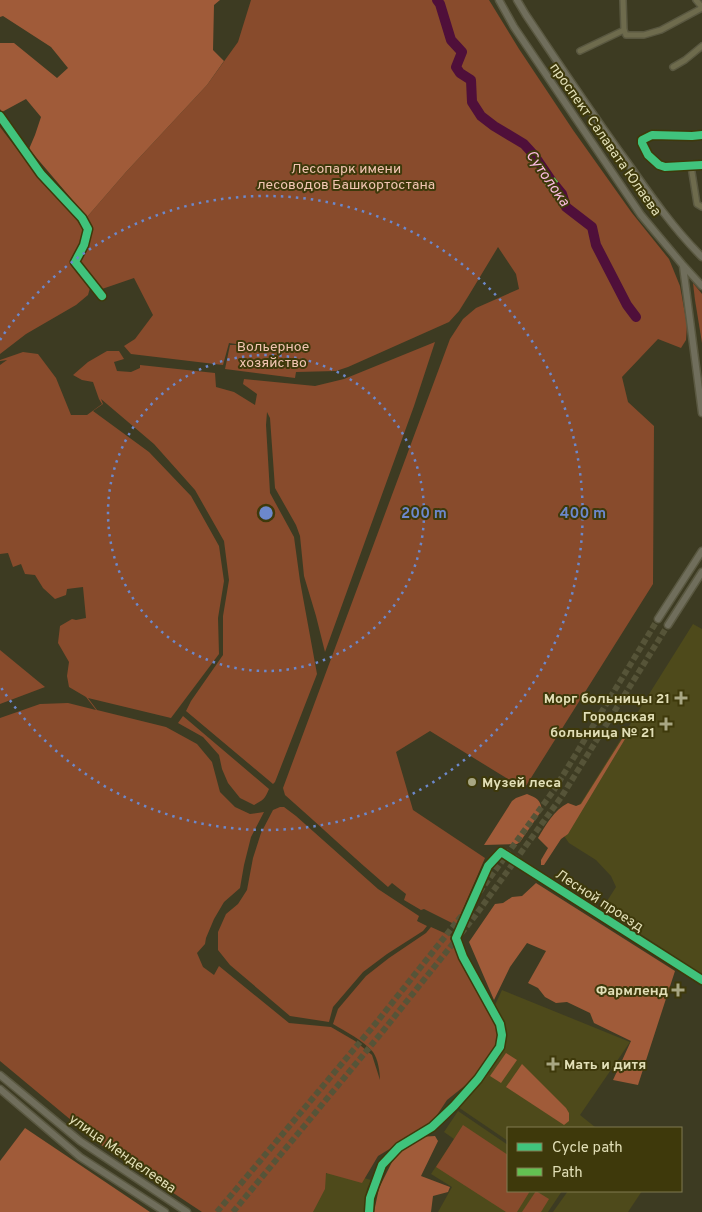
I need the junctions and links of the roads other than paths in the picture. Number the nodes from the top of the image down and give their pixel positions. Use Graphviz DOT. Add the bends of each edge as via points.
graph roads {
  1 [pos="499,0"];
  2 [pos="517,0"];
  3 [pos="623,0"];
  4 [pos="696,0"];
  5 [pos="702,8"];
  6 [pos="624,30"];
  7 [pos="702,46"];
  8 [pos="580,51"];
  9 [pos="673,67"];
  10 [pos="0,116"];
  11 [pos="702,135"];
  12 [pos="702,165"];
  13 [pos="690,166"];
  14 [pos="702,207"];
  15 [pos="702,257"];
  16 [pos="682,264"];
  17 [pos="702,286"];
  18 [pos="102,296"];
  19 [pos="702,412"];
  20 [pos="702,551"];
  21 [pos="702,572"];
  22 [pos="658,619"];
  23 [pos="668,625"];
  24 [pos="702,980"];
  25 [pos="0,1075"];
  26 [pos="0,1089"];
  27 [pos="165,1212"];
  28 [pos="187,1212"];
  29 [pos="369,1212"];
  1 -- 16 [label="main road, проспект Салавата Юлаева" via="641,215"];
  2 -- 15 [label="main road, проспект Салавата Юлаева" via="648,192"];
  3 -- 6 [label="street"];
  4 -- 5 [label="street"];
  5 -- 6 [label="street" via="661,30 644,35 626,35"];
  6 -- 8 [label="street"];
  7 -- 9 [label="street"];
  10 -- 18 [label="street" via="41,174 82,218 88,229 75,262"];
  11 -- 13 [label="street" via="652,135 642,140 648,155 659,165"];
  12 -- 13 [label="street"];
  13 -- 14 [label="street" via="697,204"];
  16 -- 17 [label="main road, проспект Салавата Юлаева"];
  16 -- 19 [label="main road"];
  20 -- 22 [label="main road"];
  21 -- 23 [label="main road"];
  24 -- 29 [label="street, Лесной проезд" via="501,852 488,866 456,938 462,957 500,1024 500,1047 454,1106 432,1127 400,1147 382,1164 370,1198"];
  25 -- 28 [label="main road, улица Менделеева" via="80,1141"];
  26 -- 27 [label="main road, улица Менделеева" via="80,1157"];
}
